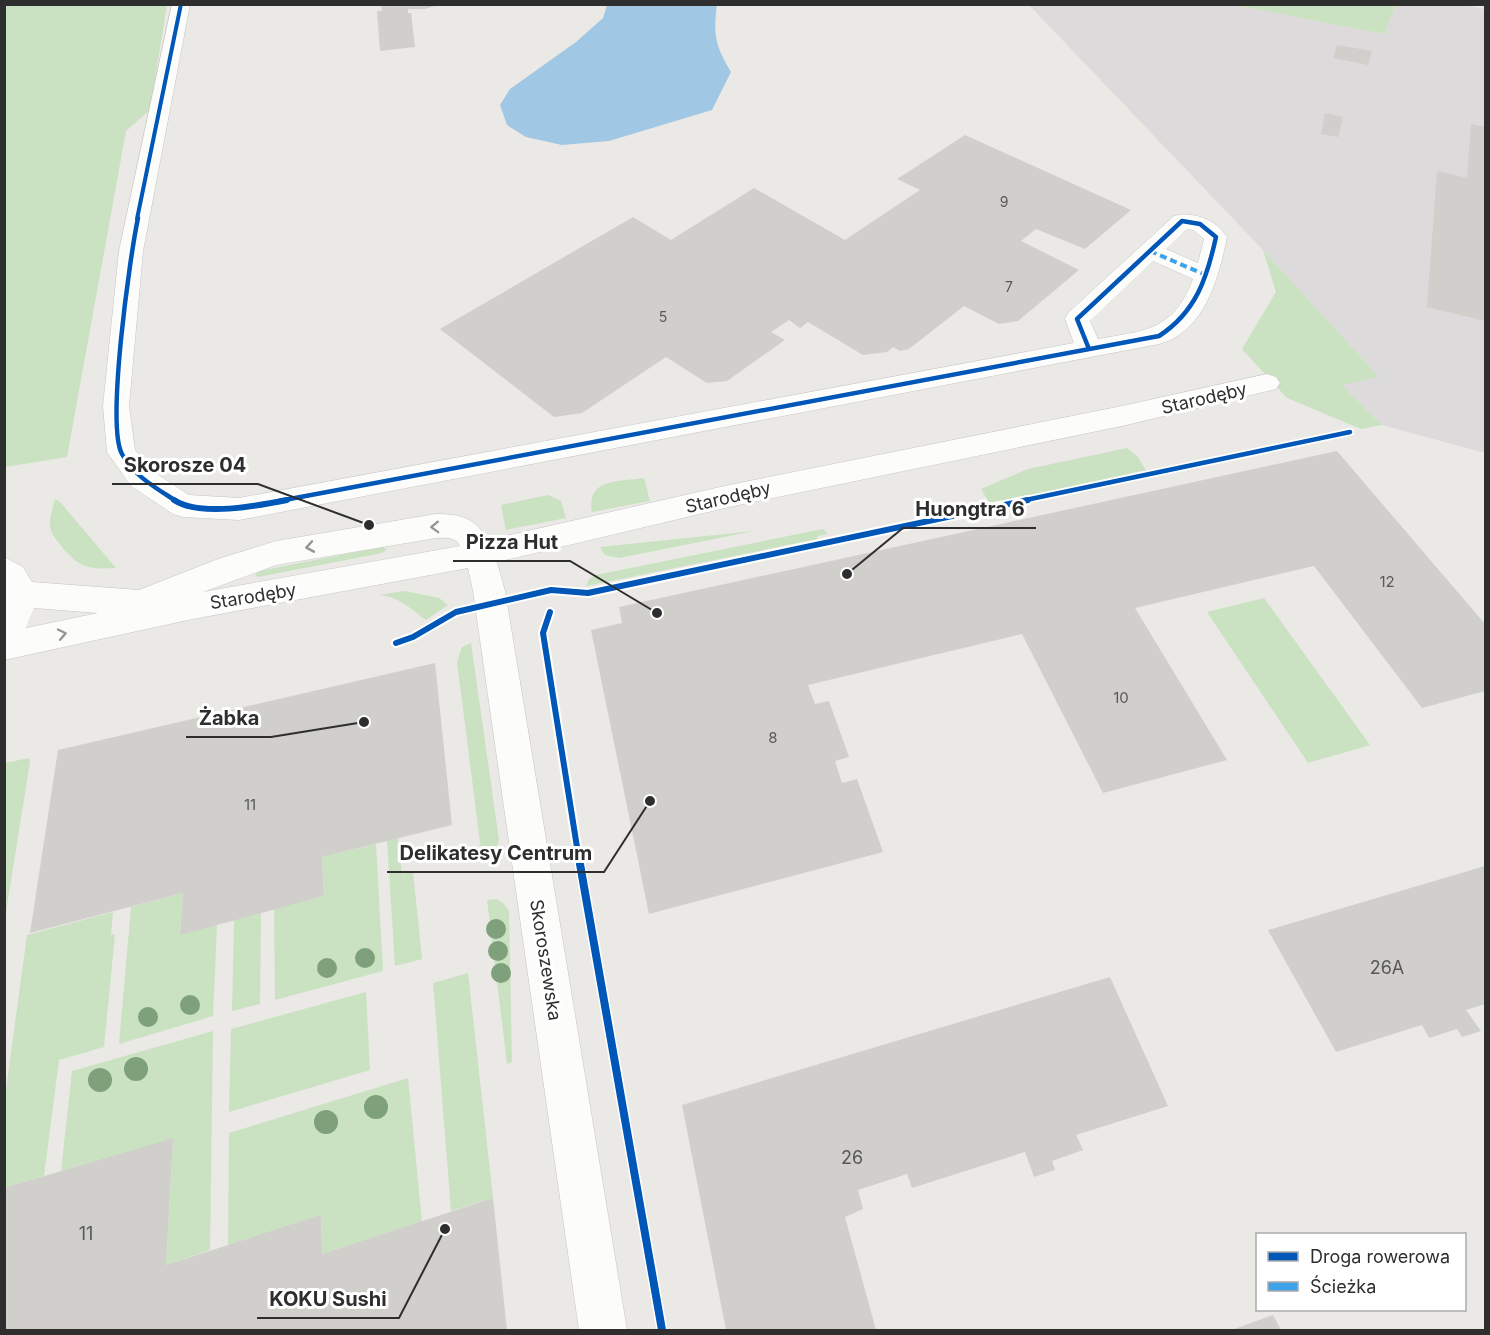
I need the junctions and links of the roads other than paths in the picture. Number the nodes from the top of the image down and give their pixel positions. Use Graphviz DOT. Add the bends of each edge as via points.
graph roads {
  1 [pos="181,4"];
  2 [pos="1150,250"];
  3 [pos="1208,276"];
  4 [pos="1089,349"];
  5 [pos="1268,383"];
  6 [pos="480,554"];
  7 [pos="13,581"];
  8 [pos="137,603"];
  9 [pos="188,607"];
  10 [pos="4,636"];
  11 [pos="4,646"];
  12 [pos="603,1330"];
  1 -- 4 [label="street" via="131,251 117,406 121,452 141,478 183,506 239,509"];
  2 -- 3 [label="street"];
  2 -- 3 [label="street" via="1182,221 1200,224 1216,237"];
  2 -- 4 [label="street" via="1077,319"];
  3 -- 4 [label="street" via="1188,313 1171,329 1159,336"];
  5 -- 6 [label="street, Starodęby" via="729,496"];
  6 -- 8 [label="street, one-way" via="468,533 453,526 418,528 276,553"];
  6 -- 9 [label="street, Starodęby"];
  6 -- 12 [label="street, Skoroszewska" via="495,626"];
  7 -- 8 [label="street, Starodęby"];
  7 -- 10 [label="street" via="16,620"];
  8 -- 9 [label="street, Starodęby"];
  11 -- 9 [label="street, Starodęby, one-way"];
}
